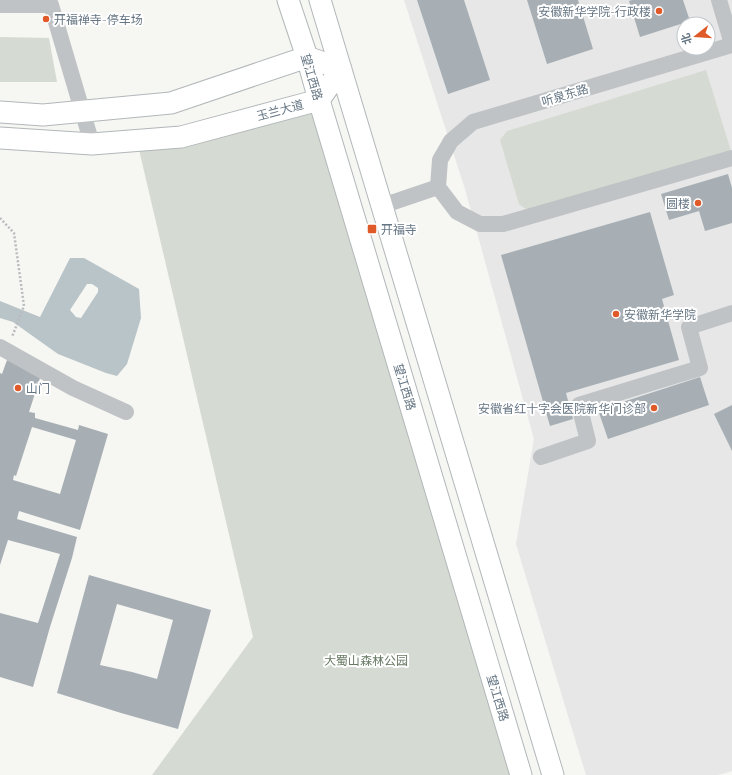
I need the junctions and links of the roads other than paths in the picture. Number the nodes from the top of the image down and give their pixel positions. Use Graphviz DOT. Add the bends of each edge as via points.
graph roads {
  1 [pos="288,0"];
  2 [pos="320,0"];
  3 [pos="719,0"];
  4 [pos="6,3"];
  5 [pos="50,3"];
  6 [pos="732,44"];
  7 [pos="307,57"];
  8 [pos="341,69"];
  9 [pos="319,100"];
  10 [pos="82,111"];
  11 [pos="0,112"];
  12 [pos="0,138"];
  13 [pos="92,144"];
  14 [pos="732,158"];
  15 [pos="438,187"];
  16 [pos="382,206"];
  17 [pos="732,313"];
  18 [pos="0,347"];
  19 [pos="126,412"];
  20 [pos="542,457"];
  21 [pos="554,771"];
  22 [pos="522,775"];
  1 -- 7 [label="main road, 望江西路"];
  2 -- 8 [label="main road"];
  3 -- 6 [label="street"];
  4 -- 5 [label="street"];
  5 -- 10 [label="street"];
  6 -- 15 [label="street, 听泉东路" via="473,122 451,141 440,160"];
  7 -- 8 [label="main road"];
  7 -- 9 [label="main road, 望江西路"];
  7 -- 10 [label="main road" via="171,103"];
  8 -- 9 [label="main road, 玉兰大道"];
  8 -- 16 [label="main road"];
  9 -- 13 [label="main road, 玉兰大道" via="181,137"];
  9 -- 22 [label="main road, 望江西路"];
  10 -- 11 [label="main road" via="43,114"];
  10 -- 13 [label="street"];
  12 -- 13 [label="main road, 玉兰大道"];
  14 -- 15 [label="street" via="503,224 480,224 457,212"];
  15 -- 16 [label="street"];
  16 -- 21 [label="main road"];
  17 -- 20 [label="street" via="689,327 700,368 579,405 588,441"];
  18 -- 19 [label="street" via="73,388"];
}
